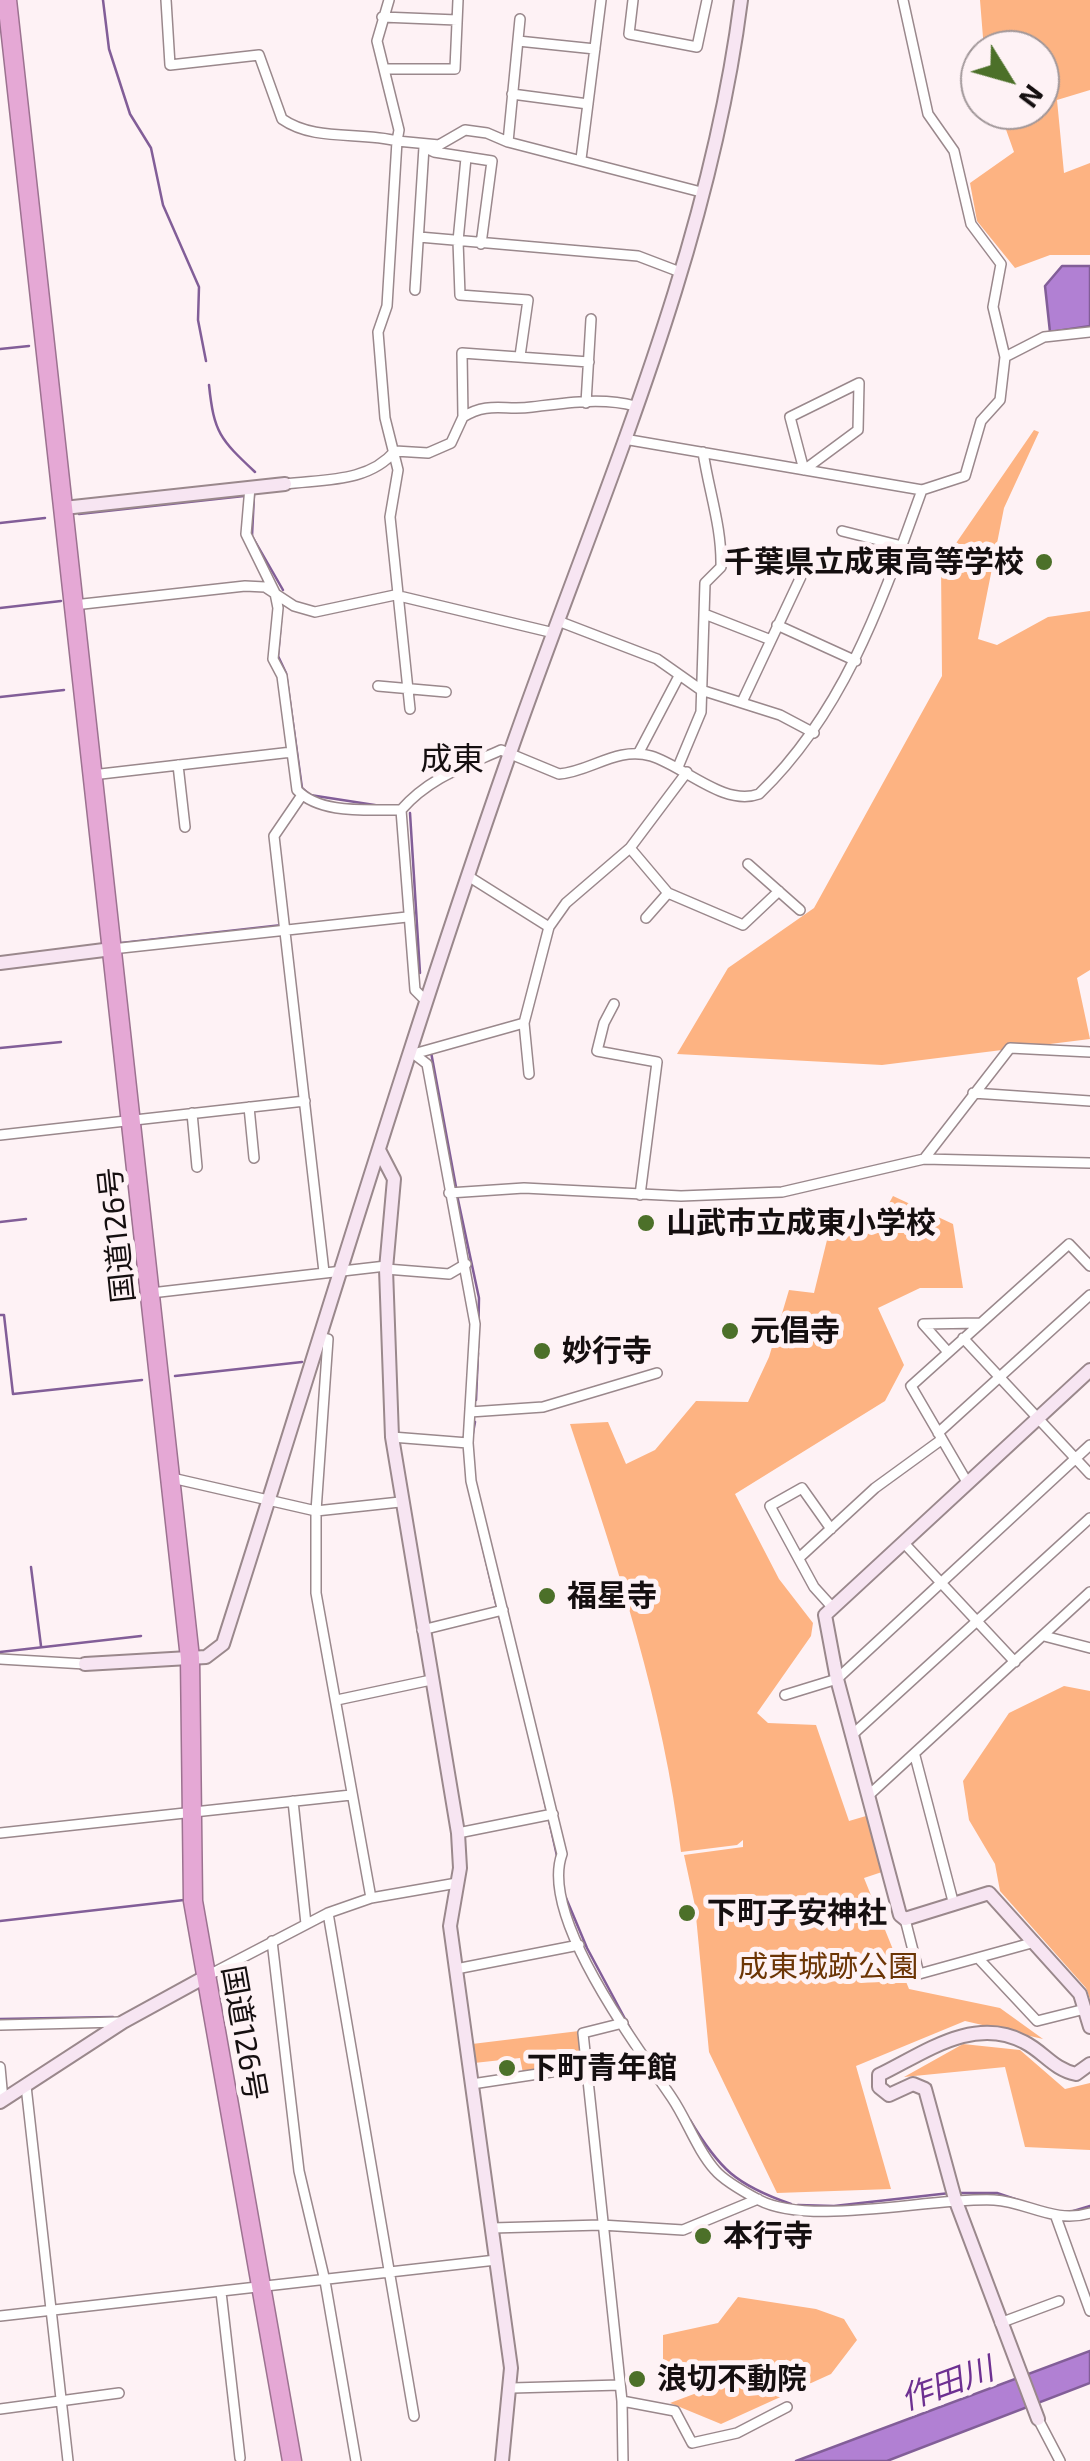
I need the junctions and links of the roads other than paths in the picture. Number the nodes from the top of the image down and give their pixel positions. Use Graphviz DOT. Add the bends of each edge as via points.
graph roads {
  1 [pos="7,0"];
  2 [pos="166,0"];
  3 [pos="389,0"];
  4 [pos="458,0"];
  5 [pos="601,0"];
  6 [pos="634,0"];
  7 [pos="706,0"];
  8 [pos="741,0"];
  9 [pos="903,0"];
  10 [pos="382,18"];
  11 [pos="457,20"];
  12 [pos="520,20"];
  13 [pos="518,40"];
  14 [pos="595,49"];
  15 [pos="385,69"];
  16 [pos="512,94"];
  17 [pos="588,104"];
  18 [pos="397,142"];
  19 [pos="508,142"];
  20 [pos="424,146"];
  21 [pos="466,158"];
  22 [pos="582,159"];
  23 [pos="701,192"];
  24 [pos="419,237"];
  25 [pos="458,241"];
  26 [pos="481,244"];
  27 [pos="680,272"];
  28 [pos="415,290"];
  29 [pos="592,319"];
  30 [pos="1090,332"];
  31 [pos="520,356"];
  32 [pos="1006,356"];
  33 [pos="589,362"];
  34 [pos="586,403"];
  35 [pos="635,406"];
  36 [pos="463,417"];
  37 [pos="624,438"];
  38 [pos="395,452"];
  39 [pos="703,452"];
  40 [pos="804,470"];
  41 [pos="285,484"];
  42 [pos="250,487"];
  43 [pos="922,490"];
  44 [pos="64,508"];
  45 [pos="842,531"];
  46 [pos="902,546"];
  47 [pos="805,568"];
  48 [pos="275,592"];
  49 [pos="396,595"];
  50 [pos="74,605"];
  51 [pos="707,615"];
  52 [pos="777,626"];
  53 [pos="556,627"];
  54 [pos="771,640"];
  55 [pos="856,661"];
  56 [pos="678,676"];
  57 [pos="378,686"];
  58 [pos="410,690"];
  59 [pos="701,690"];
  60 [pos="446,692"];
  61 [pos="742,702"];
  62 [pos="410,708"];
  63 [pos="814,733"];
  64 [pos="511,751"];
  65 [pos="292,752"];
  66 [pos="638,754"];
  67 [pos="178,765"];
  68 [pos="683,769"];
  69 [pos="92,775"];
  70 [pos="302,796"];
  71 [pos="401,810"];
  72 [pos="185,827"];
  73 [pos="630,848"];
  74 [pos="748,864"];
  75 [pos="468,876"];
  76 [pos="779,892"];
  77 [pos="668,893"];
  78 [pos="800,910"];
  79 [pos="407,918"];
  80 [pos="646,918"];
  81 [pos="549,927"];
  82 [pos="285,930"];
  83 [pos="112,949"];
  84 [pos="0,963"];
  85 [pos="425,1000"];
  86 [pos="614,1004"];
  87 [pos="524,1023"];
  88 [pos="413,1052"];
  89 [pos="1090,1052"];
  90 [pos="528,1074"];
  91 [pos="973,1093"];
  92 [pos="1090,1101"];
  93 [pos="306,1102"];
  94 [pos="248,1107"];
  95 [pos="192,1113"];
  96 [pos="131,1120"];
  97 [pos="0,1135"];
  98 [pos="379,1150"];
  99 [pos="254,1158"];
  100 [pos="924,1159"];
  101 [pos="1090,1163"];
  102 [pos="197,1167"];
  103 [pos="454,1193"];
  104 [pos="640,1195"];
  105 [pos="466,1264"];
  106 [pos="1090,1266"];
  107 [pos="386,1268"];
  108 [pos="341,1270"];
  109 [pos="324,1272"];
  110 [pos="151,1293"];
  111 [pos="1090,1295"];
  112 [pos="980,1324"];
  113 [pos="320,1337"];
  114 [pos="963,1338"];
  115 [pos="948,1352"];
  116 [pos="1090,1370"];
  117 [pos="657,1373"];
  118 [pos="1000,1380"];
  119 [pos="470,1412"];
  120 [pos="1036,1418"];
  121 [pos="392,1436"];
  122 [pos="940,1436"];
  123 [pos="1090,1444"];
  124 [pos="469,1447"];
  125 [pos="1075,1458"];
  126 [pos="1090,1474"];
  127 [pos="172,1478"];
  128 [pos="967,1482"];
  129 [pos="269,1500"];
  130 [pos="400,1502"];
  131 [pos="316,1511"];
  132 [pos="1090,1518"];
  133 [pos="831,1528"];
  134 [pos="904,1542"];
  135 [pos="799,1558"];
  136 [pos="942,1583"];
  137 [pos="1090,1592"];
  138 [pos="833,1608"];
  139 [pos="500,1611"];
  140 [pos="978,1622"];
  141 [pos="422,1630"];
  142 [pos="1044,1636"];
  143 [pos="1090,1648"];
  144 [pos="0,1658"];
  145 [pos="190,1658"];
  146 [pos="1014,1662"];
  147 [pos="85,1664"];
  148 [pos="837,1678"];
  149 [pos="431,1680"];
  150 [pos="785,1695"];
  151 [pos="337,1700"];
  152 [pos="852,1734"];
  153 [pos="914,1756"];
  154 [pos="350,1795"];
  155 [pos="869,1795"];
  156 [pos="293,1801"];
  157 [pos="191,1812"];
  158 [pos="549,1815"];
  159 [pos="0,1833"];
  160 [pos="458,1833"];
  161 [pos="457,1883"];
  162 [pos="370,1898"];
  163 [pos="954,1905"];
  164 [pos="328,1913"];
  165 [pos="905,1919"];
  166 [pos="306,1924"];
  167 [pos="272,1940"];
  168 [pos="1035,1942"];
  169 [pos="579,1945"];
  170 [pos="980,1959"];
  171 [pos="456,1969"];
  172 [pos="205,1977"];
  173 [pos="1085,2008"];
  174 [pos="123,2022"];
  175 [pos="622,2023"];
  176 [pos="0,2025"];
  177 [pos="1090,2027"];
  178 [pos="1090,2064"];
  179 [pos="0,2067"];
  180 [pos="571,2069"];
  181 [pos="472,2084"];
  182 [pos="26,2086"];
  183 [pos="1,2101"];
  184 [pos="954,2195"];
  185 [pos="758,2200"];
  186 [pos="1090,2213"];
  187 [pos="1056,2217"];
  188 [pos="601,2225"];
  189 [pos="492,2228"];
  190 [pos="496,2260"];
  191 [pos="392,2275"];
  192 [pos="324,2281"];
  193 [pos="262,2288"];
  194 [pos="222,2292"];
  195 [pos="1059,2301"];
  196 [pos="52,2310"];
  197 [pos="1090,2311"];
  198 [pos="0,2316"];
  199 [pos="1000,2323"];
  200 [pos="620,2385"];
  201 [pos="512,2388"];
  202 [pos="119,2393"];
  203 [pos="63,2401"];
  204 [pos="622,2401"];
  205 [pos="788,2408"];
  206 [pos="0,2409"];
  207 [pos="414,2416"];
  208 [pos="1038,2419"];
  209 [pos="240,2458"];
  210 [pos="68,2461"];
  211 [pos="292,2461"];
  212 [pos="356,2461"];
  213 [pos="502,2461"];
  214 [pos="623,2461"];
  215 [pos="1060,2461"];
  1 -- 44 [label="highway, 国道126号"];
  2 -- 18 [label="street" via="170,65 259,55 288,124"];
  3 -- 10 [label="street"];
  4 -- 11 [label="street"];
  5 -- 14 [label="street"];
  6 -- 7 [label="street" via="629,34 697,46"];
  8 -- 23 [label="street"];
  9 -- 32 [label="street" via="928,114 954,152 972,224 1000,264 993,307"];
  10 -- 11 [label="street"];
  10 -- 15 [label="street" via="378,41"];
  11 -- 15 [label="street" via="455,69"];
  12 -- 13 [label="street"];
  13 -- 14 [label="street"];
  13 -- 16 [label="street"];
  14 -- 17 [label="street"];
  15 -- 18 [label="street"];
  16 -- 17 [label="street"];
  16 -- 19 [label="street"];
  17 -- 22 [label="street"];
  18 -- 20 [label="street"];
  18 -- 38 [label="street" via="387,306 378,332 385,418"];
  19 -- 20 [label="street" via="465,130"];
  19 -- 22 [label="street"];
  20 -- 21 [label="street"];
  20 -- 24 [label="street"];
  21 -- 25 [label="street"];
  21 -- 26 [label="street" via="492,161"];
  22 -- 23 [label="street"];
  23 -- 27 [label="street"];
  24 -- 25 [label="street"];
  24 -- 28 [label="street"];
  25 -- 26 [label="street"];
  25 -- 31 [label="street" via="460,294 528,300"];
  26 -- 27 [label="street" via="638,256"];
  27 -- 35 [label="street"];
  29 -- 33 [label="street"];
  30 -- 32 [label="street" via="1044,338"];
  31 -- 33 [label="street"];
  31 -- 36 [label="street" via="462,353"];
  32 -- 43 [label="street" via="1000,400 981,420 965,476"];
  33 -- 34 [label="street"];
  34 -- 35 [label="street"];
  34 -- 36 [label="street" via="480,406"];
  35 -- 37 [label="street"];
  36 -- 38 [label="street" via="452,443 428,453"];
  37 -- 39 [label="street"];
  37 -- 53 [label="street"];
  38 -- 41 [label="street" via="365,474"];
  38 -- 49 [label="street" via="390,517"];
  39 -- 40 [label="street"];
  39 -- 51 [label="street" via="722,529 722,567 705,583"];
  40 -- 40 [label="street" via="858,430 859,383 790,416"];
  40 -- 43 [label="street"];
  41 -- 42 [label="street"];
  42 -- 44 [label="street"];
  42 -- 48 [label="street" via="246,534"];
  43 -- 46 [label="street"];
  44 -- 50 [label="highway, 国道126号"];
  45 -- 46 [label="street"];
  46 -- 55 [label="street"];
  47 -- 52 [label="street"];
  48 -- 49 [label="street" via="315,612"];
  48 -- 50 [label="street" via="246,586"];
  48 -- 65 [label="street" via="273,659 282,676"];
  49 -- 53 [label="street"];
  49 -- 58 [label="street"];
  50 -- 69 [label="highway, 国道126号"];
  51 -- 54 [label="street"];
  51 -- 59 [label="street"];
  52 -- 54 [label="street"];
  52 -- 55 [label="street"];
  53 -- 56 [label="street" via="657,659"];
  53 -- 64 [label="street"];
  54 -- 61 [label="street"];
  55 -- 63 [label="street"];
  56 -- 59 [label="street"];
  56 -- 66 [label="street"];
  57 -- 58 [label="street"];
  58 -- 60 [label="street"];
  58 -- 62 [label="street"];
  59 -- 61 [label="street"];
  59 -- 68 [label="street"];
  61 -- 63 [label="street"];
  63 -- 68 [label="street" via="786,768 746,799"];
  64 -- 66 [label="street" via="560,774"];
  64 -- 71 [label="street" via="436,777"];
  64 -- 75 [label="street"];
  65 -- 67 [label="street"];
  65 -- 70 [label="street"];
  66 -- 68 [label="street"];
  67 -- 69 [label="street"];
  67 -- 72 [label="street"];
  68 -- 73 [label="street"];
  69 -- 83 [label="highway, 国道126号"];
  70 -- 71 [label="street" via="342,808"];
  70 -- 82 [label="street" via="274,836"];
  71 -- 79 [label="street"];
  73 -- 77 [label="street"];
  73 -- 81 [label="street" via="566,902"];
  74 -- 76 [label="street"];
  75 -- 81 [label="street"];
  75 -- 85 [label="street"];
  76 -- 77 [label="street" via="743,925"];
  76 -- 78 [label="street"];
  77 -- 80 [label="street"];
  79 -- 82 [label="street"];
  79 -- 85 [label="street" via="414,990"];
  81 -- 87 [label="street"];
  82 -- 83 [label="street"];
  82 -- 93 [label="street"];
  83 -- 84 [label="street"];
  83 -- 96 [label="highway, 国道126号"];
  85 -- 88 [label="street"];
  86 -- 104 [label="street" via="597,1051 658,1062"];
  87 -- 88 [label="street"];
  87 -- 90 [label="street"];
  88 -- 98 [label="street"];
  88 -- 103 [label="street" via="426,1064"];
  89 -- 91 [label="street" via="1010,1048"];
  91 -- 92 [label="street"];
  91 -- 100 [label="street"];
  93 -- 94 [label="street"];
  93 -- 109 [label="street"];
  94 -- 95 [label="street"];
  94 -- 99 [label="street"];
  95 -- 96 [label="street"];
  95 -- 102 [label="street"];
  96 -- 97 [label="street"];
  96 -- 110 [label="highway, 国道126号"];
  98 -- 107 [label="street" via="394,1179"];
  98 -- 108 [label="street"];
  100 -- 101 [label="street"];
  100 -- 104 [label="street" via="782,1192"];
  103 -- 104 [label="street" via="524,1188"];
  103 -- 105 [label="street"];
  105 -- 107 [label="street" via="449,1274"];
  105 -- 119 [label="street" via="475,1324"];
  106 -- 112 [label="street" via="1069,1244"];
  107 -- 108 [label="street"];
  107 -- 121 [label="street"];
  108 -- 109 [label="street"];
  108 -- 113 [label="street"];
  109 -- 110 [label="street"];
  110 -- 127 [label="highway, 国道126号"];
  111 -- 118 [label="street"];
  112 -- 114 [label="street"];
  112 -- 115 [label="street" via="923,1324"];
  113 -- 129 [label="street"];
  113 -- 131 [label="street" via="328,1338"];
  114 -- 115 [label="street"];
  114 -- 118 [label="street"];
  115 -- 122 [label="street" via="912,1386"];
  116 -- 120 [label="street"];
  117 -- 119 [label="street" via="543,1407"];
  118 -- 120 [label="street"];
  118 -- 122 [label="street"];
  119 -- 124 [label="street"];
  120 -- 125 [label="street"];
  120 -- 128 [label="street"];
  121 -- 124 [label="street"];
  121 -- 130 [label="street"];
  122 -- 128 [label="street"];
  122 -- 133 [label="street"];
  123 -- 125 [label="street"];
  124 -- 139 [label="street"];
  125 -- 126 [label="street"];
  125 -- 136 [label="street"];
  127 -- 129 [label="street"];
  127 -- 145 [label="highway, 国道126号"];
  128 -- 134 [label="street"];
  129 -- 131 [label="street"];
  129 -- 145 [label="street" via="223,1644 206,1657"];
  130 -- 131 [label="street"];
  130 -- 141 [label="street"];
  131 -- 151 [label="street" via="316,1593"];
  132 -- 140 [label="street"];
  133 -- 135 [label="street"];
  133 -- 135 [label="street" via="802,1488 770,1506"];
  134 -- 136 [label="street"];
  134 -- 138 [label="street"];
  135 -- 138 [label="street"];
  136 -- 140 [label="street"];
  136 -- 148 [label="street"];
  137 -- 142 [label="street"];
  138 -- 148 [label="street" via="825,1615"];
  139 -- 141 [label="street"];
  139 -- 158 [label="street"];
  140 -- 146 [label="street"];
  140 -- 152 [label="street"];
  141 -- 149 [label="street"];
  142 -- 143 [label="street"];
  142 -- 146 [label="street"];
  144 -- 147 [label="street"];
  145 -- 147 [label="street"];
  145 -- 157 [label="highway, 国道126号"];
  146 -- 153 [label="street"];
  148 -- 150 [label="street"];
  148 -- 152 [label="street"];
  149 -- 151 [label="street"];
  149 -- 160 [label="street"];
  151 -- 154 [label="street"];
  152 -- 155 [label="street"];
  153 -- 155 [label="street"];
  153 -- 163 [label="street"];
  154 -- 156 [label="street"];
  154 -- 162 [label="street"];
  155 -- 165 [label="street"];
  156 -- 157 [label="street"];
  156 -- 166 [label="street"];
  157 -- 159 [label="street"];
  157 -- 172 [label="highway, 国道126号" via="193,1901"];
  158 -- 160 [label="street"];
  158 -- 169 [label="street" via="562,1904"];
  160 -- 161 [label="street"];
  161 -- 162 [label="street"];
  161 -- 171 [label="street" via="450,1926"];
  162 -- 164 [label="street"];
  163 -- 165 [label="street"];
  163 -- 168 [label="street" via="989,1893"];
  164 -- 166 [label="street"];
  164 -- 191 [label="street"];
  165 -- 170 [label="street" via="919,1974"];
  166 -- 167 [label="street"];
  167 -- 172 [label="street"];
  167 -- 192 [label="street" via="299,2171"];
  168 -- 170 [label="street"];
  168 -- 173 [label="street"];
  169 -- 171 [label="street"];
  169 -- 175 [label="street"];
  170 -- 173 [label="street" via="1037,2021"];
  171 -- 181 [label="street"];
  172 -- 174 [label="street"];
  172 -- 193 [label="highway, 国道126号"];
  173 -- 177 [label="street"];
  174 -- 176 [label="street"];
  174 -- 182 [label="street"];
  175 -- 185 [label="street" via="715,2171"];
  175 -- 188 [label="street" via="583,2033"];
  178 -- 184 [label="street" via="1076,2074 1058,2070 1024,2042 988,2033 958,2035 879,2075 879,2087 889,2095 913,2084 926,2089"];
  179 -- 183 [label="street"];
  180 -- 181 [label="street"];
  181 -- 189 [label="street"];
  182 -- 183 [label="street"];
  182 -- 196 [label="street"];
  184 -- 185 [label="street" via="826,2211"];
  184 -- 187 [label="street"];
  184 -- 199 [label="street"];
  185 -- 188 [label="street" via="683,2230"];
  186 -- 187 [label="street"];
  187 -- 197 [label="street"];
  188 -- 189 [label="street"];
  188 -- 200 [label="street"];
  189 -- 190 [label="street"];
  190 -- 191 [label="street"];
  190 -- 201 [label="street"];
  191 -- 192 [label="street"];
  191 -- 207 [label="street"];
  192 -- 193 [label="street"];
  192 -- 212 [label="street"];
  193 -- 194 [label="street"];
  193 -- 211 [label="highway, 国道126号"];
  194 -- 196 [label="street"];
  194 -- 209 [label="street"];
  195 -- 199 [label="street"];
  196 -- 198 [label="street"];
  196 -- 203 [label="street"];
  199 -- 208 [label="street"];
  200 -- 201 [label="street"];
  200 -- 204 [label="street"];
  201 -- 213 [label="street"];
  202 -- 203 [label="street"];
  203 -- 206 [label="street"];
  203 -- 210 [label="street"];
  204 -- 205 [label="street" via="675,2411 692,2443 737,2433"];
  204 -- 214 [label="street"];
  208 -- 215 [label="street"];
}
